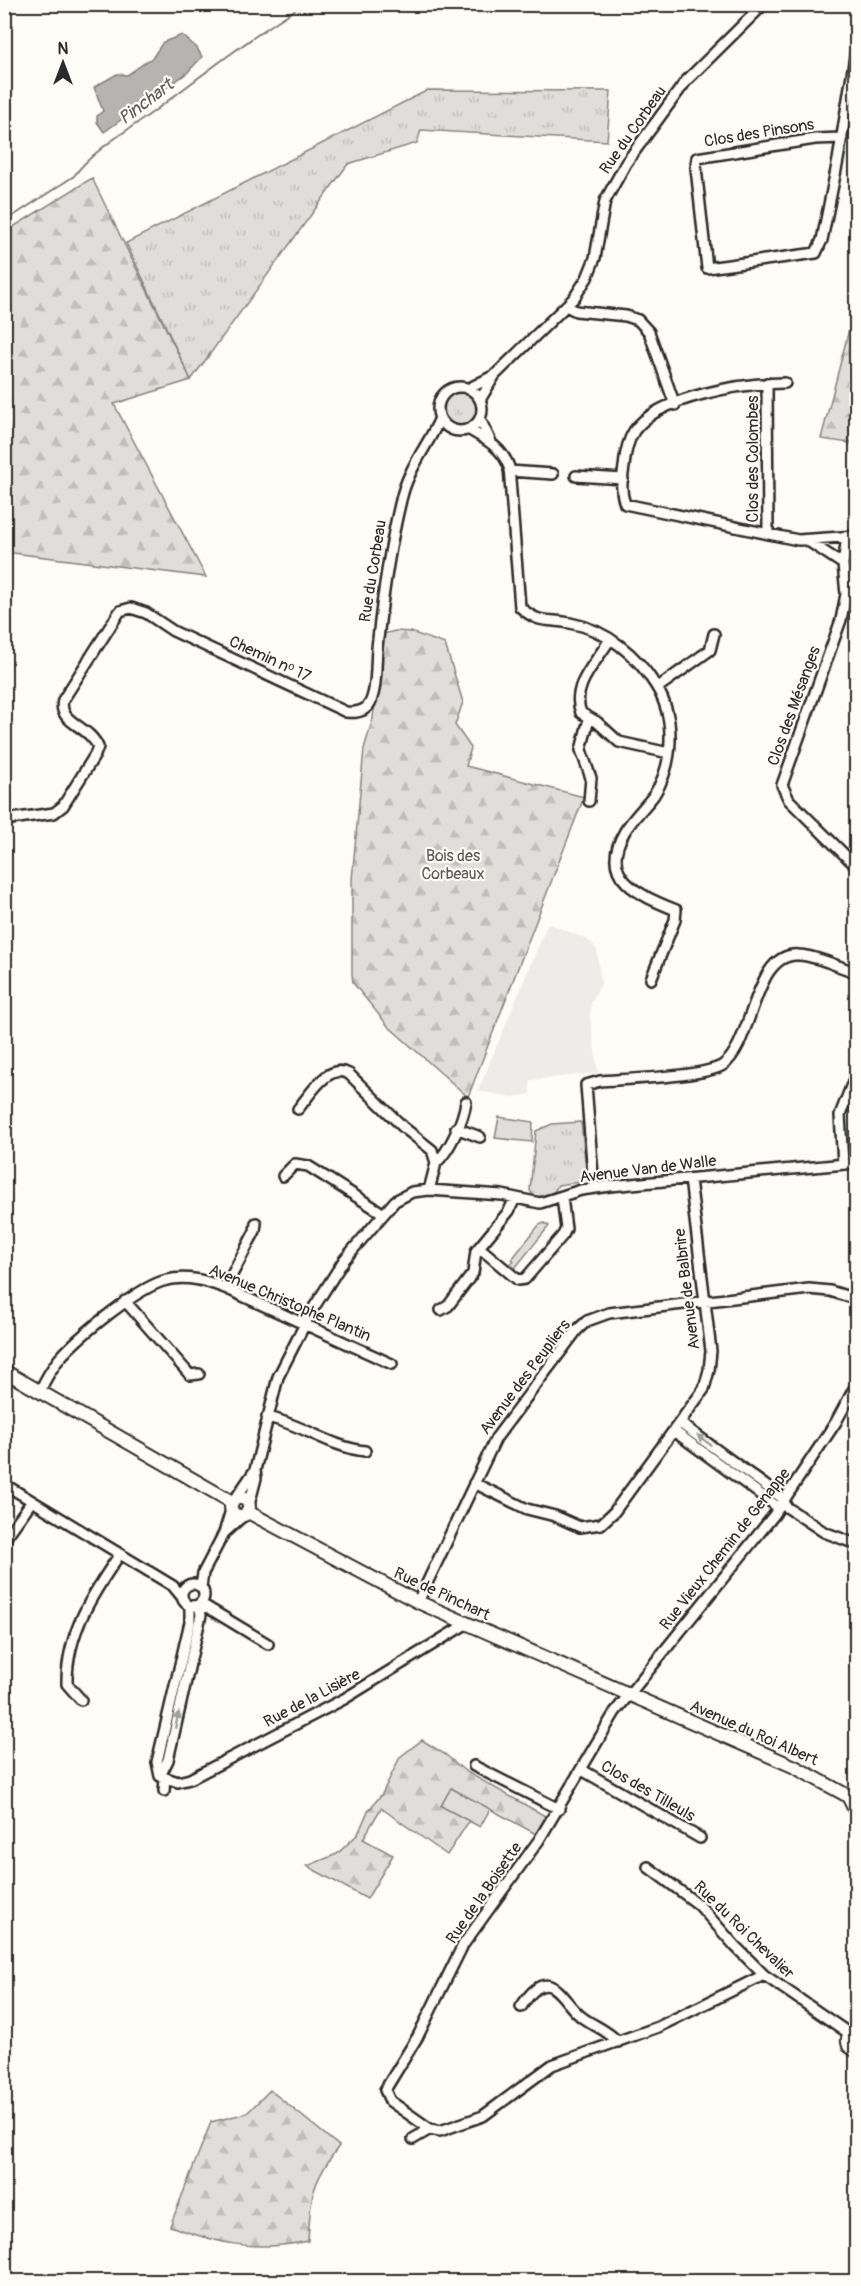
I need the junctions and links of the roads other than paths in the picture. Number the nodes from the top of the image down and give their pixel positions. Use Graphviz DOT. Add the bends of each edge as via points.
graph roads {
  1 [pos="764,4"];
  2 [pos="856,50"];
  3 [pos="842,138"];
  4 [pos="566,306"];
  5 [pos="495,375"];
  6 [pos="785,382"];
  7 [pos="767,383"];
  8 [pos="468,389"];
  9 [pos="480,400"];
  10 [pos="675,405"];
  11 [pos="440,418"];
  12 [pos="480,418"];
  13 [pos="449,428"];
  14 [pos="468,429"];
  15 [pos="432,437"];
  16 [pos="491,442"];
  17 [pos="509,471"];
  18 [pos="553,474"];
  19 [pos="576,476"];
  20 [pos="622,479"];
  21 [pos="768,534"];
  22 [pos="783,537"];
  23 [pos="852,537"];
  24 [pos="808,541"];
  25 [pos="843,564"];
  26 [pos="714,633"];
  27 [pos="610,639"];
  28 [pos="657,688"];
  29 [pos="359,712"];
  30 [pos="589,719"];
  31 [pos="669,753"];
  32 [pos="589,801"];
  33 [pos="4,820"];
  34 [pos="856,866"];
  35 [pos="856,972"];
  36 [pos="651,979"];
  37 [pos="856,1074"];
  38 [pos="466,1102"];
  39 [pos="298,1108"];
  40 [pos="456,1128"];
  41 [pos="480,1137"];
  42 [pos="435,1163"];
  43 [pos="856,1163"];
  44 [pos="843,1164"];
  45 [pos="283,1176"];
  46 [pos="690,1179"];
  47 [pos="594,1188"];
  48 [pos="429,1190"];
  49 [pos="562,1197"];
  50 [pos="515,1198"];
  51 [pos="384,1214"];
  52 [pos="256,1223"];
  53 [pos="480,1248"];
  54 [pos="225,1288"];
  55 [pos="856,1299"];
  56 [pos="125,1301"];
  57 [pos="704,1301"];
  58 [pos="441,1310"];
  59 [pos="305,1325"];
  60 [pos="392,1364"];
  61 [pos="4,1371"];
  62 [pos="199,1374"];
  63 [pos="856,1385"];
  64 [pos="40,1391"];
  65 [pos="267,1417"];
  66 [pos="680,1423"];
  67 [pos="674,1431"];
  68 [pos="365,1451"];
  69 [pos="735,1462"];
  70 [pos="255,1470"];
  71 [pos="728,1470"];
  72 [pos="474,1483"];
  73 [pos="4,1484"];
  74 [pos="32,1501"];
  75 [pos="782,1504"];
  76 [pos="240,1507"];
  77 [pos="4,1540"];
  78 [pos="856,1544"];
  79 [pos="120,1554"];
  80 [pos="190,1589"];
  81 [pos="418,1602"];
  82 [pos="198,1603"];
  83 [pos="214,1611"];
  84 [pos="201,1615"];
  85 [pos="466,1624"];
  86 [pos="268,1644"];
  87 [pos="628,1696"];
  88 [pos="81,1700"];
  89 [pos="474,1766"];
  90 [pos="582,1770"];
  91 [pos="163,1777"];
  92 [pos="164,1791"];
  93 [pos="852,1794"];
  94 [pos="559,1809"];
  95 [pos="856,1812"];
  96 [pos="700,1838"];
  97 [pos="648,1867"];
  98 [pos="764,1975"];
  99 [pos="521,2007"];
  100 [pos="853,2032"];
  101 [pos="618,2042"];
  102 [pos="856,2051"];
  103 [pos="430,2129"];
  104 [pos="413,2139"];
  1 -- 4 [label="street, Rue du Corbeau" via="686,81 617,177 605,201 592,269"];
  2 -- 3 [label="street, Clos des Pinsons"];
  3 -- 3 [label="street, Clos des Pinsons" via="697,158 707,268 816,253"];
  4 -- 5 [label="street, Rue du Corbeau"];
  4 -- 10 [label="street" via="638,320 649,332"];
  5 -- 8 [label="street, Rue du Corbeau"];
  5 -- 9 [label="street, Rue du Corbeau"];
  6 -- 7 [label="street, Clos des Colombes"];
  7 -- 10 [label="street, Clos des Colombes" via="726,388"];
  7 -- 21 [label="street, Clos des Colombes"];
  8 -- 9 [label="street"];
  8 -- 11 [label="street, Rue du Corbeau" via="445,393 438,408"];
  9 -- 12 [label="street"];
  10 -- 20 [label="street, Clos des Colombes" via="651,415 633,433 625,451"];
  11 -- 13 [label="street"];
  11 -- 15 [label="street, Rue du Corbeau"];
  12 -- 14 [label="street"];
  12 -- 16 [label="street"];
  13 -- 14 [label="street"];
  13 -- 15 [label="street, Rue du Corbeau"];
  14 -- 16 [label="street"];
  15 -- 29 [label="street, Rue du Corbeau" via="405,484 379,626 372,695 370,704"];
  16 -- 17 [label="street" via="504,456"];
  17 -- 18 [label="street"];
  17 -- 27 [label="street" via="520,607 535,620 573,623"];
  19 -- 20 [label="street"];
  20 -- 21 [label="street, Clos des Colombes" via="622,496 629,506"];
  21 -- 22 [label="street, Clos des Colombes"];
  22 -- 24 [label="street, Clos des Mésanges"];
  23 -- 24 [label="street, Clos des Mésanges"];
  23 -- 25 [label="street, Clos des Mésanges"];
  24 -- 25 [label="street, Clos des Mésanges"];
  25 -- 34 [label="street, Clos des Mésanges" via="846,594 841,620 782,789"];
  26 -- 28 [label="street" via="710,650"];
  27 -- 28 [label="street" via="629,652"];
  27 -- 30 [label="street" via="578,692 580,713"];
  28 -- 31 [label="street" via="669,722"];
  29 -- 33 [label="street, Chemin nᵒ 17" via="342,710 169,628 146,613 131,608 120,611 61,708 64,716 93,735 98,747 95,754 63,806 54,813"];
  30 -- 31 [label="street" via="619,742"];
  30 -- 32 [label="street" via="581,750 591,778"];
  31 -- 36 [label="street" via="658,787 618,844 615,861 618,872 644,897 676,910"];
  35 -- 47 [label="street" via="803,955 784,957 771,968 737,1047 724,1064 707,1071 600,1081 585,1086"];
  37 -- 44 [label="street" via="840,1115"];
  38 -- 40 [label="street"];
  39 -- 42 [label="street" via="330,1074 345,1072 432,1150"];
  40 -- 41 [label="street"];
  40 -- 42 [label="street" via="446,1152"];
  42 -- 48 [label="street"];
  43 -- 44 [label="street, Avenue Van de Walle"];
  44 -- 46 [label="street, Avenue Van de Walle"];
  45 -- 51 [label="street" via="295,1164 308,1166"];
  46 -- 47 [label="street, Avenue Van de Walle"];
  46 -- 57 [label="street, Avenue de Balbrire"];
  47 -- 49 [label="street, Avenue Van de Walle"];
  48 -- 50 [label="street, Avenue Van de Walle"];
  48 -- 51 [label="street, Avenue Van de Walle" via="404,1196"];
  49 -- 50 [label="street, Avenue Van de Walle" via="540,1203"];
  49 -- 53 [label="street" via="566,1229 525,1279 518,1280"];
  50 -- 53 [label="street"];
  51 -- 59 [label="street, Avenue Van de Walle" via="344,1260"];
  52 -- 54 [label="street"];
  53 -- 58 [label="street" via="473,1273"];
  54 -- 56 [label="street, Avenue Christophe Plantin" via="192,1278 172,1279"];
  54 -- 59 [label="street, Avenue Christophe Plantin"];
  55 -- 57 [label="street, Avenue des Peupliers" via="809,1289"];
  56 -- 62 [label="street" via="190,1375"];
  56 -- 64 [label="street, Avenue Christophe Plantin" via="58,1360"];
  57 -- 66 [label="street, Avenue de Balbrire" via="711,1351 709,1370 704,1389"];
  57 -- 72 [label="street, Avenue des Peupliers" via="609,1313 582,1325 503,1428"];
  59 -- 60 [label="street, Avenue Christophe Plantin"];
  59 -- 65 [label="street, Avenue Van de Walle" via="278,1377"];
  61 -- 64 [label="main road, Rue de Pinchart"];
  63 -- 75 [label="street, Rue Vieux Chemin de Genappe"];
  64 -- 76 [label="main road, Rue de Pinchart"];
  65 -- 68 [label="street" via="286,1421 347,1449"];
  65 -- 70 [label="street, Avenue Van de Walle"];
  66 -- 67 [label="street, Avenue de Balbrire"];
  69 -- 66 [label="street, one-way"];
  67 -- 71 [label="street"];
  67 -- 72 [label="street, Avenue de Balbrire" via="614,1512 595,1527 580,1527 527,1509"];
  69 -- 71 [label="street"];
  69 -- 75 [label="street"];
  70 -- 76 [label="street, Avenue Van de Walle"];
  70 -- 76 [label="street, Avenue Van de Walle" via="256,1478"];
  71 -- 75 [label="street"];
  72 -- 81 [label="street, Avenue des Peupliers"];
  73 -- 74 [label="street"];
  74 -- 77 [label="street"];
  74 -- 79 [label="street"];
  75 -- 78 [label="street" via="817,1528"];
  75 -- 87 [label="street, Rue Vieux Chemin de Genappe"];
  76 -- 80 [label="street"];
  76 -- 81 [label="main road, Rue de Pinchart"];
  79 -- 80 [label="street" via="173,1586"];
  79 -- 88 [label="street" via="89,1599 70,1652 67,1684"];
  80 -- 82 [label="street"];
  80 -- 82 [label="street"];
  81 -- 85 [label="main road, Rue de Pinchart"];
  82 -- 83 [label="street"];
  82 -- 84 [label="street"];
  82 -- 91 [label="street" via="190,1622 157,1762"];
  83 -- 84 [label="street"];
  83 -- 86 [label="street"];
  91 -- 84 [label="street, one-way"];
  85 -- 87 [label="main road, Rue de Pinchart"];
  85 -- 91 [label="street, Rue de la Lisière" via="344,1700 200,1773 182,1782"];
  87 -- 90 [label="street, Rue de la Boisette"];
  87 -- 93 [label="main road, Avenue du Roi Albert"];
  89 -- 94 [label="street"];
  90 -- 94 [label="street, Rue de la Boisette"];
  90 -- 96 [label="street, Clos des Tilleuls"];
  91 -- 92 [label="street"];
  93 -- 95 [label="main road, Avenue du Roi Albert"];
  94 -- 103 [label="street, Rue de la Boisette" via="463,1945 418,2036 385,2090 390,2101"];
  97 -- 98 [label="street, Rue du Roi Chevalier" via="699,1905"];
  98 -- 100 [label="street, Rue du Roi Chevalier"];
  98 -- 101 [label="street" via="658,2027"];
  99 -- 101 [label="street" via="538,1989 556,1987 578,2013"];
  100 -- 102 [label="main road" via="849,2046"];
  101 -- 103 [label="street" via="552,2066 483,2115 440,2131"];
  103 -- 104 [label="street"];
}
